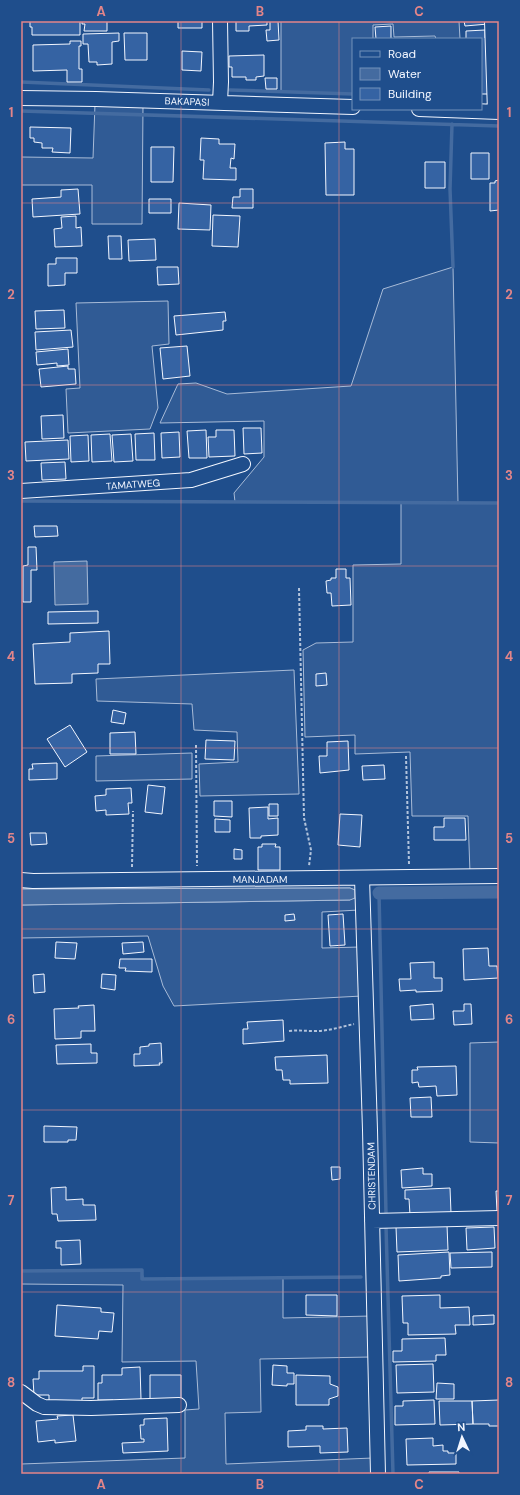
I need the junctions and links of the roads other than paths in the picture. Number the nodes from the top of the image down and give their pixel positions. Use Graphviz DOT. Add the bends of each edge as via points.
graph roads {
  1 [pos="220,21"];
  2 [pos="492,21"];
  3 [pos="21,98"];
  4 [pos="220,102"];
  5 [pos="352,107"];
  6 [pos="445,110"];
  7 [pos="497,112"];
  8 [pos="243,464"];
  9 [pos="21,491"];
  10 [pos="499,876"];
  11 [pos="362,878"];
  12 [pos="21,880"];
  13 [pos="499,1218"];
  14 [pos="372,1221"];
  15 [pos="21,1392"];
  16 [pos="179,1405"];
  17 [pos="378,1474"];
  1 -- 4 [label="street"];
  2 -- 7 [label="street"];
  3 -- 4 [label="street, BAKAPASI"];
  4 -- 5 [label="street, BAKAPASI"];
  6 -- 7 [label="street"];
  8 -- 9 [label="street, TAMATWEG" via="191,480"];
  10 -- 11 [label="street, MANJADAM"];
  11 -- 12 [label="street, MANJADAM"];
  11 -- 14 [label="street, CHRISTENDAM"];
  13 -- 14 [label="street"];
  14 -- 17 [label="street, CHRISTENDAM"];
  15 -- 16 [label="street" via="44,1407"];
}
